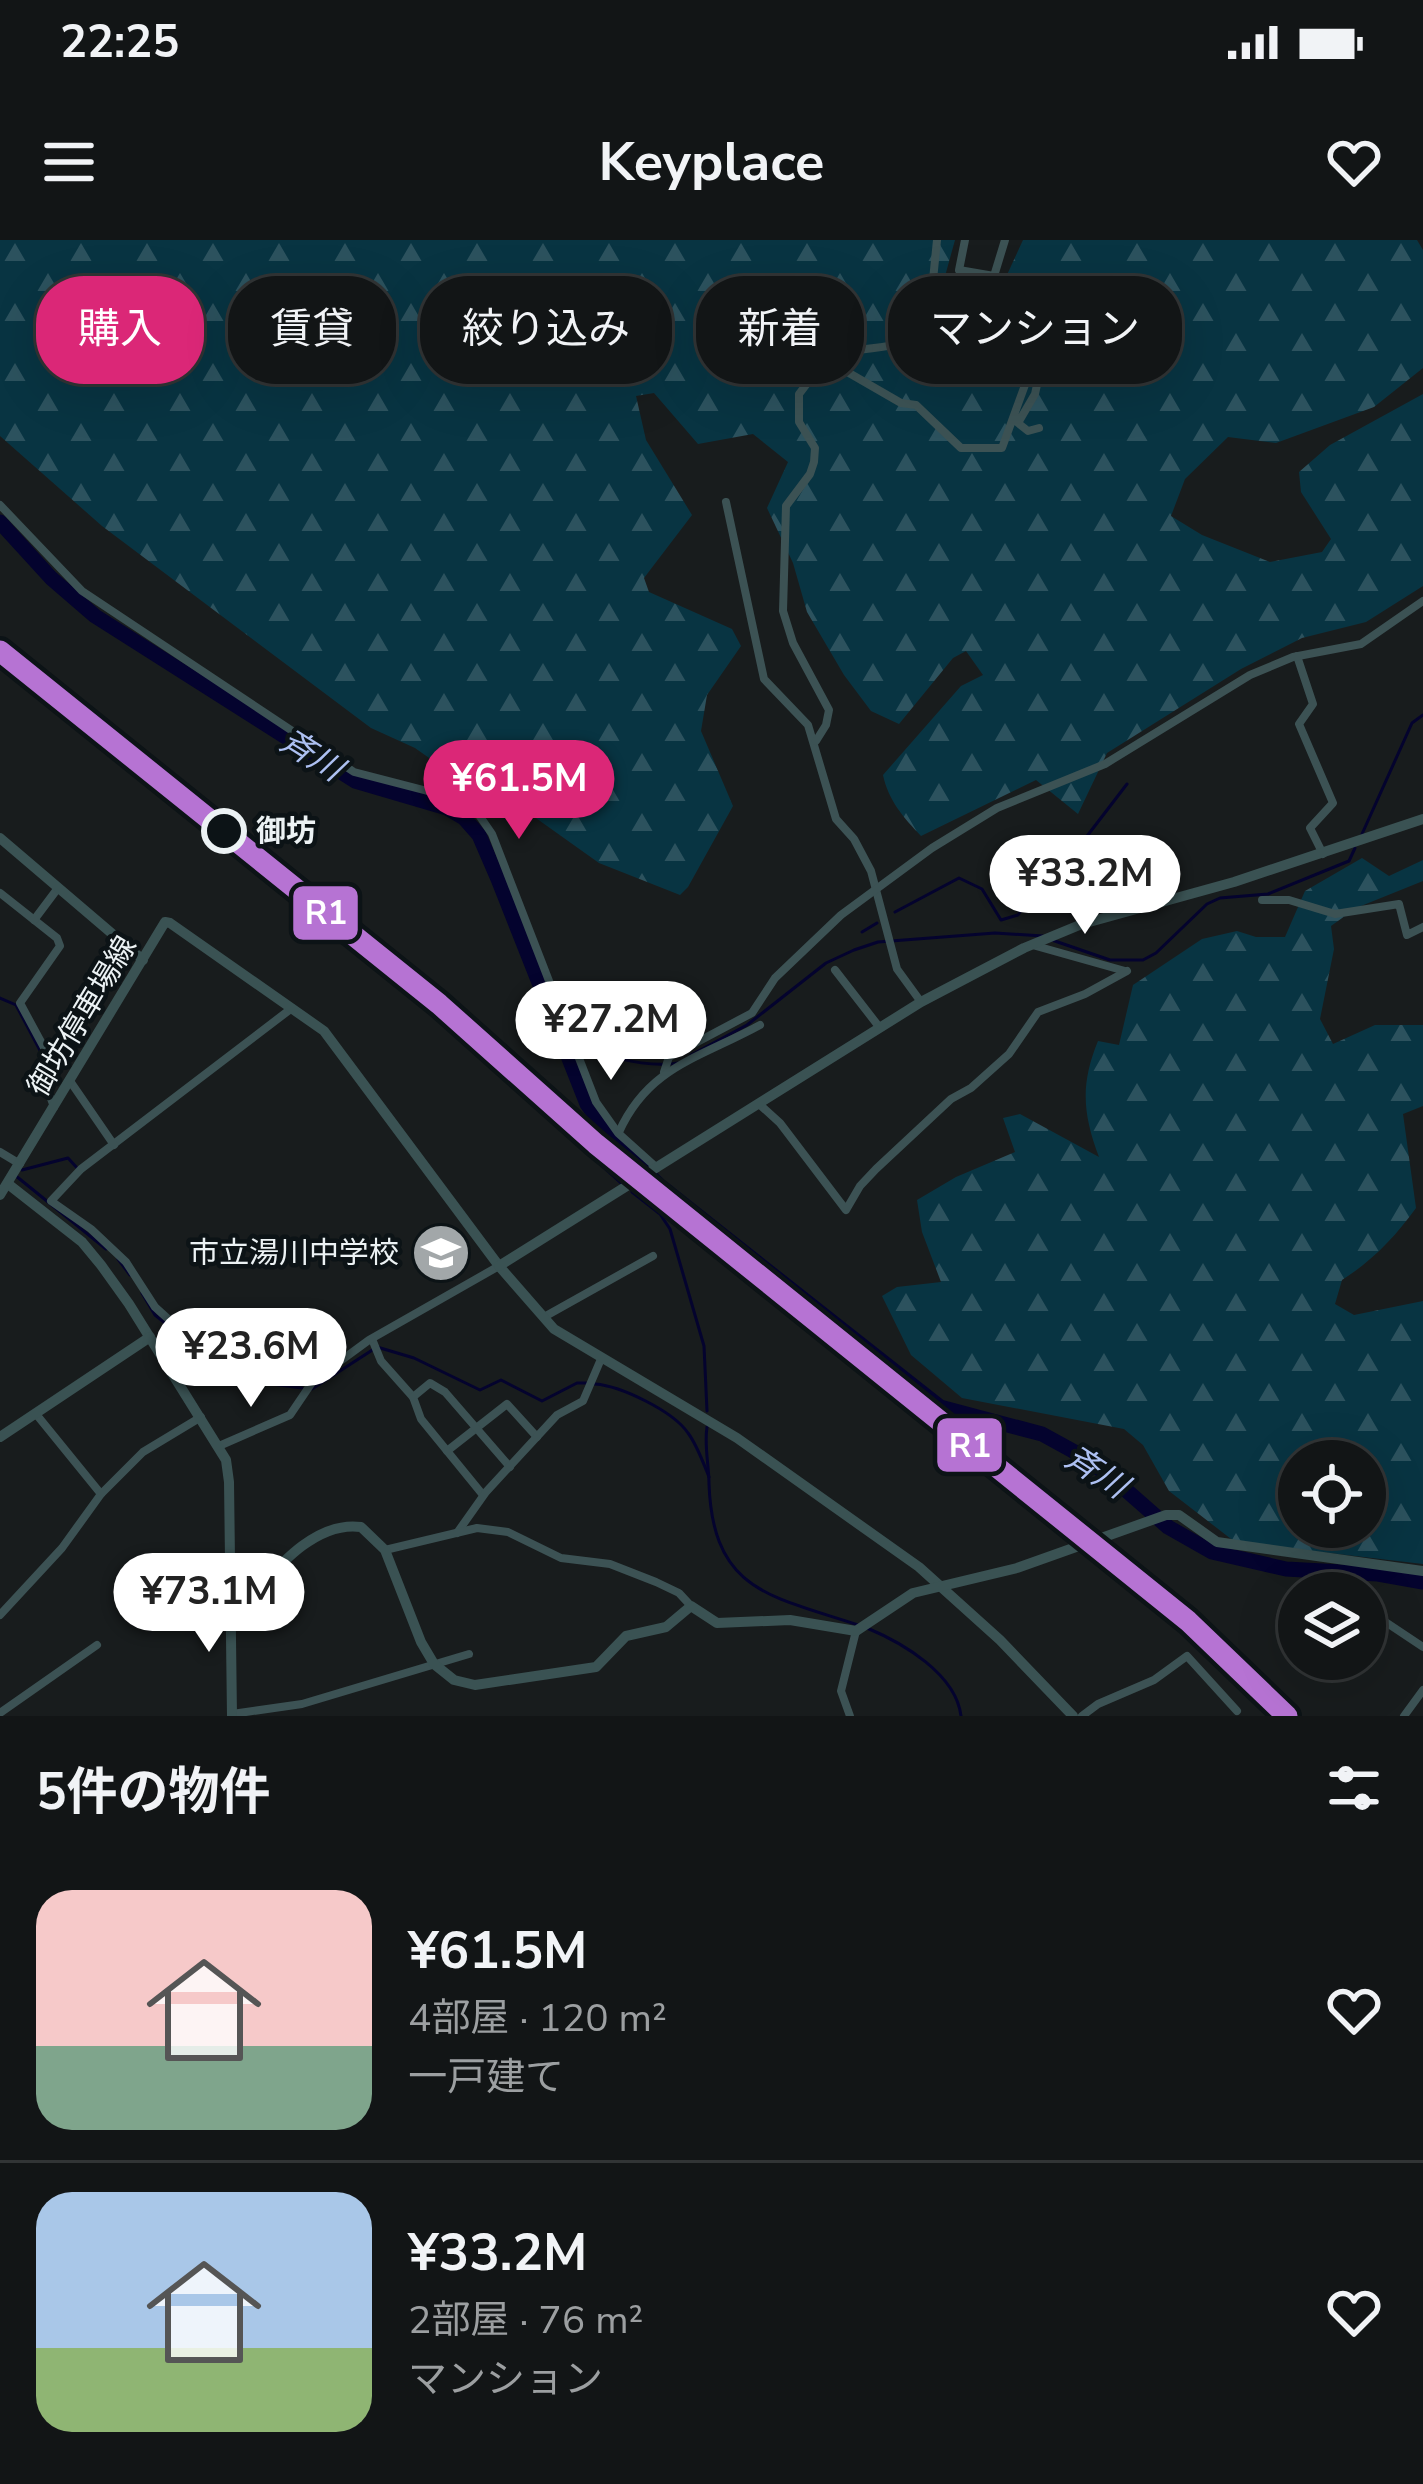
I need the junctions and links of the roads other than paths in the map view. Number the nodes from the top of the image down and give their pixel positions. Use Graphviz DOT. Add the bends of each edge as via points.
graph roads {
  1 [pos="937,240"];
  2 [pos="965,240"];
  3 [pos="1005,240"];
  4 [pos="864,349"];
  5 [pos="864,381"];
  6 [pos="807,384"];
  7 [pos="1039,428"];
  8 [pos="726,502"];
  9 [pos="0,505"];
  10 [pos="1423,601"];
  11 [pos="1297,656"];
  12 [pos="815,741"];
  13 [pos="1423,819"];
  14 [pos="0,838"];
  15 [pos="1323,854"];
  16 [pos="58,888"];
  17 [pos="877,890"];
  18 [pos="0,892"];
  19 [pos="1262,900"];
  20 [pos="34,920"];
  21 [pos="1423,927"];
  22 [pos="1030,946"];
  23 [pos="142,960"];
  24 [pos="835,970"];
  25 [pos="921,1002"];
  26 [pos="293,1007"];
  27 [pos="760,1024"];
  28 [pos="880,1028"];
  29 [pos="664,1072"];
  30 [pos="70,1082"];
  31 [pos="758,1104"];
  32 [pos="55,1108"];
  33 [pos="618,1133"];
  34 [pos="114,1144"];
  35 [pos="0,1152"];
  36 [pos="22,1165"];
  37 [pos="658,1169"];
  38 [pos="4,1190"];
  39 [pos="119,1256"];
  40 [pos="652,1256"];
  41 [pos="499,1266"];
  42 [pos="104,1269"];
  43 [pos="543,1318"];
  44 [pos="150,1337"];
  45 [pos="372,1339"];
  46 [pos="601,1359"];
  47 [pos="313,1381"];
  48 [pos="413,1397"];
  49 [pos="35,1414"];
  50 [pos="201,1418"];
  51 [pos="476,1428"];
  52 [pos="0,1437"];
  53 [pos="537,1438"];
  54 [pos="218,1446"];
  55 [pos="447,1451"];
  56 [pos="510,1467"];
  57 [pos="101,1494"];
  58 [pos="483,1496"];
  59 [pos="457,1533"];
  60 [pos="385,1550"];
  61 [pos="1423,1571"];
  62 [pos="942,1585"];
  63 [pos="232,1593"];
  64 [pos="691,1606"];
  65 [pos="0,1615"];
  66 [pos="1386,1622"];
  67 [pos="856,1631"];
  68 [pos="97,1645"];
  69 [pos="1423,1647"];
  70 [pos="469,1654"];
  71 [pos="434,1664"];
  72 [pos="1423,1690"];
  73 [pos="1237,1711"];
  74 [pos="0,1713"];
  75 [pos="232,1715"];
  76 [pos="850,1716"];
  77 [pos="1078,1716"];
  78 [pos="1404,1716"];
  1 -- 4 [label="street" via="924,329"];
  2 -- 3 [label="street" via="959,270 994,276"];
  5 -- 7 [label="street" via="916,405 961,448 1002,448 1029,374 1038,380 1035,394 1018,423"];
  6 -- 12 [label="street" via="799,422 814,462 786,506 782,575 793,644 829,710"];
  8 -- 12 [label="street" via="764,679"];
  9 -- 33 [label="street" via="82,591 354,772 470,802 492,834 596,1102"];
  10 -- 11 [label="street" via="1361,644"];
  11 -- 15 [label="street" via="1313,704 1299,724 1333,803 1310,828"];
  11 -- 17 [label="street" via="1250,675 1105,764 997,808"];
  12 -- 17 [label="street" via="836,819"];
  13 -- 15 [label="main road"];
  14 -- 16 [label="main road"];
  15 -- 22 [label="main road"];
  16 -- 20 [label="street"];
  16 -- 23 [label="main road"];
  17 -- 25 [label="street" via="889,950"];
  17 -- 29 [label="street" via="787,965 752,1013 669,1057"];
  18 -- 20 [label="street"];
  19 -- 21 [label="street" via="1335,914 1399,904 1407,935"];
  20 -- 32 [label="street" via="60,946 20,1003 47,1053"];
  22 -- 25 [label="main road"];
  22 -- 31 [label="street" via="1126,971 1038,1012 1009,1054 876,1169 846,1210"];
  23 -- 26 [label="main road, 御坊停車場線" via="165,922"];
  23 -- 30 [label="main road, 御坊停車場線"];
  24 -- 28 [label="street"];
  25 -- 28 [label="main road"];
  26 -- 34 [label="street"];
  26 -- 41 [label="main road" via="341,1052"];
  27 -- 29 [label="street"];
  28 -- 31 [label="main road"];
  29 -- 33 [label="street" via="629,1107"];
  30 -- 32 [label="main road, 御坊停車場線"];
  30 -- 34 [label="street"];
  31 -- 37 [label="main road"];
  32 -- 36 [label="main road, 御坊停車場線"];
  33 -- 37 [label="street"];
  34 -- 39 [label="street" via="51,1201"];
  35 -- 36 [label="street"];
  36 -- 38 [label="main road, 御坊停車場線"];
  37 -- 41 [label="main road"];
  38 -- 42 [label="main road" via="82,1242"];
  39 -- 42 [label="street"];
  39 -- 47 [label="street" via="176,1326 219,1343 259,1376"];
  40 -- 43 [label="street"];
  41 -- 43 [label="main road"];
  41 -- 45 [label="street"];
  42 -- 44 [label="main road"];
  43 -- 46 [label="main road"];
  44 -- 49 [label="main road"];
  44 -- 50 [label="main road"];
  45 -- 47 [label="street"];
  45 -- 48 [label="street"];
  46 -- 53 [label="street" via="583,1401"];
  46 -- 62 [label="main road" via="737,1438"];
  47 -- 54 [label="street" via="290,1415"];
  48 -- 51 [label="street" via="430,1383"];
  48 -- 55 [label="street"];
  49 -- 52 [label="main road"];
  49 -- 57 [label="street"];
  50 -- 54 [label="main road"];
  50 -- 57 [label="street" via="143,1452"];
  51 -- 53 [label="street" via="507,1404"];
  51 -- 55 [label="street"];
  51 -- 56 [label="street"];
  53 -- 56 [label="street"];
  54 -- 63 [label="main road" via="230,1482"];
  55 -- 58 [label="street"];
  56 -- 58 [label="street"];
  57 -- 65 [label="street"];
  58 -- 59 [label="street"];
  59 -- 60 [label="street"];
  59 -- 64 [label="street" via="508,1532 562,1558 610,1564 679,1593"];
  60 -- 63 [label="main road" via="361,1527 330,1528 255,1592"];
  60 -- 71 [label="main road"];
  61 -- 62 [label="main road" via="1217,1542 1166,1514 1017,1568"];
  62 -- 67 [label="main road" via="893,1603"];
  62 -- 77 [label="main road"];
  63 -- 75 [label="main road"];
  64 -- 67 [label="main road" via="717,1623 803,1621"];
  64 -- 71 [label="main road" via="665,1627 626,1636 596,1667 475,1685"];
  66 -- 69 [label="street"];
  67 -- 76 [label="street" via="841,1691"];
  68 -- 74 [label="street"];
  70 -- 71 [label="street"];
  71 -- 75 [label="street" via="302,1704"];
  72 -- 78 [label="street"];
  73 -- 77 [label="street" via="1187,1656"];
}
